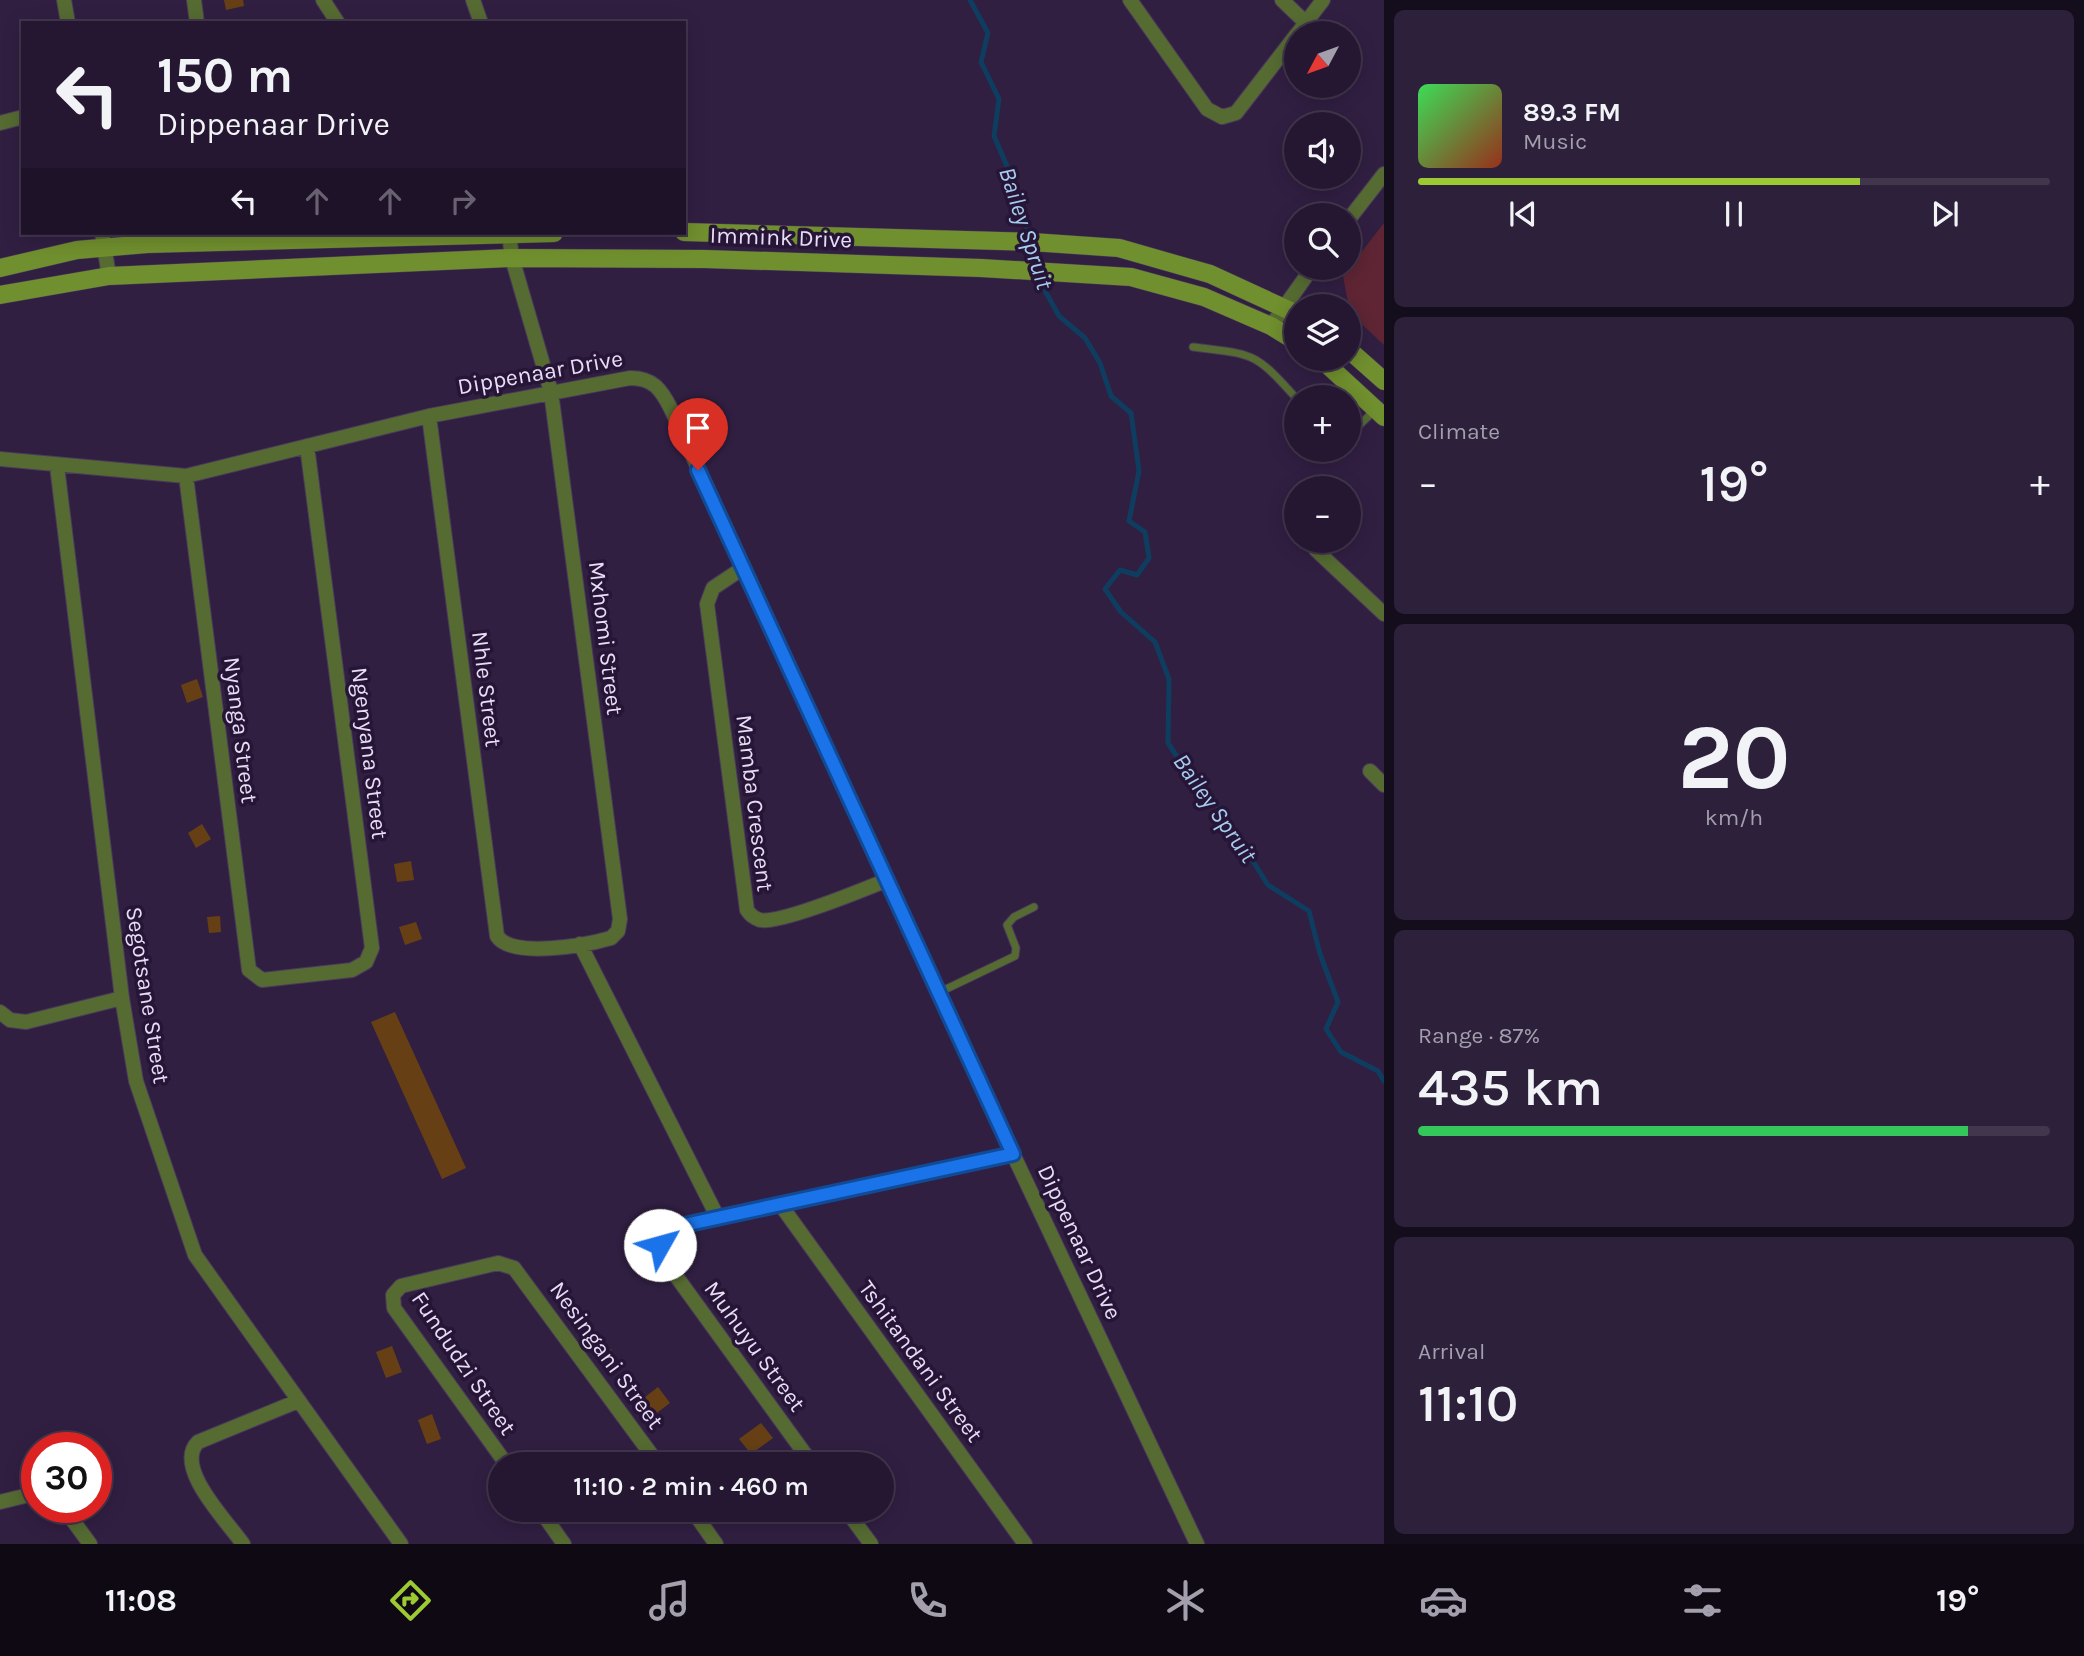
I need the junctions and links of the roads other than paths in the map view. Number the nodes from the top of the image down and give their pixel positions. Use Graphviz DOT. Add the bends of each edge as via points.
graph roads {
  1 [pos="64,0"];
  2 [pos="194,0"];
  3 [pos="323,0"];
  4 [pos="473,0"];
  5 [pos="1130,0"];
  6 [pos="1282,0"];
  7 [pos="1323,0"];
  8 [pos="68,21"];
  9 [pos="197,21"];
  10 [pos="337,21"];
  11 [pos="480,21"];
  12 [pos="1295,21"];
  13 [pos="1307,21"];
  14 [pos="1284,51"];
  15 [pos="21,118"];
  16 [pos="0,123"];
  17 [pos="1384,174"];
  18 [pos="1361,204"];
  19 [pos="686,232"];
  20 [pos="393,235"];
  21 [pos="509,235"];
  22 [pos="103,240"];
  23 [pos="512,258"];
  24 [pos="0,268"];
  25 [pos="109,276"];
  26 [pos="0,295"];
  27 [pos="1284,307"];
  28 [pos="1284,315"];
  29 [pos="1271,326"];
  30 [pos="1284,334"];
  31 [pos="1193,347"];
  32 [pos="1361,361"];
  33 [pos="1334,371"];
  34 [pos="1384,381"];
  35 [pos="1284,385"];
  36 [pos="551,391"];
  37 [pos="1380,413"];
  38 [pos="429,416"];
  39 [pos="1361,426"];
  40 [pos="307,446"];
  41 [pos="0,459"];
  42 [pos="57,466"];
  43 [pos="186,476"];
  44 [pos="1319,553"];
  45 [pos="743,568"];
  46 [pos="1384,614"];
  47 [pos="1370,771"];
  48 [pos="1384,785"];
  49 [pos="887,880"];
  50 [pos="1034,907"];
  51 [pos="580,944"];
  52 [pos="524,949"];
  53 [pos="266,979"];
  54 [pos="940,992"];
  55 [pos="122,998"];
  56 [pos="0,1012"];
  57 [pos="1013,1154"];
  58 [pos="780,1204"];
  59 [pos="718,1218"];
  60 [pos="519,1272"];
  61 [pos="298,1401"];
  62 [pos="498,1452"];
  63 [pos="650,1452"];
  64 [pos="804,1452"];
  65 [pos="21,1497"];
  66 [pos="0,1502"];
  67 [pos="548,1522"];
  68 [pos="700,1522"];
  69 [pos="855,1522"];
  70 [pos="74,1523"];
  71 [pos="89,1544"];
  72 [pos="243,1544"];
  73 [pos="401,1544"];
  74 [pos="564,1544"];
  75 [pos="716,1544"];
  76 [pos="871,1544"];
  77 [pos="1025,1544"];
  78 [pos="1197,1544"];
  1 -- 8 [label="street"];
  2 -- 9 [label="street"];
  3 -- 10 [label="street"];
  4 -- 11 [label="street"];
  5 -- 14 [label="street" via="1207,109 1222,117 1236,113"];
  6 -- 12 [label="street"];
  7 -- 13 [label="street"];
  15 -- 16 [label="street"];
  17 -- 18 [label="street"];
  19 -- 27 [label="main road, Immink Drive" via="1119,248 1210,274"];
  20 -- 22 [label="main road"];
  21 -- 23 [label="street, Mxhomi Street"];
  22 -- 24 [label="main road"];
  22 -- 25 [label="street"];
  23 -- 25 [label="main road, Immink Drive"];
  23 -- 29 [label="main road, Immink Drive" via="705,259 1131,277 1204,296"];
  23 -- 36 [label="street, Mxhomi Street"];
  25 -- 26 [label="main road, Immink Drive"];
  28 -- 29 [label="street"];
  29 -- 30 [label="main road, Immink Drive"];
  31 -- 35 [label="lane" via="1250,354"];
  32 -- 34 [label="main road"];
  33 -- 37 [label="main road"];
  36 -- 38 [label="street, Dippenaar Drive"];
  36 -- 45 [label="street, Dippenaar Drive" via="630,378 654,384 671,409"];
  36 -- 51 [label="street, Mxhomi Street" via="620,919 611,938"];
  37 -- 39 [label="lane"];
  38 -- 40 [label="street, Dippenaar Drive"];
  38 -- 52 [label="street, Nhle Street" via="496,929 505,945"];
  40 -- 43 [label="street, Dippenaar Drive"];
  40 -- 53 [label="street, Ngenyana Street" via="372,948 358,968"];
  41 -- 42 [label="street, Dippenaar Drive"];
  42 -- 43 [label="street, Dippenaar Drive"];
  42 -- 55 [label="street, Segotsane Street"];
  43 -- 53 [label="street, Nyanga Street" via="249,970"];
  44 -- 46 [label="street"];
  45 -- 49 [label="street, Dippenaar Drive"];
  45 -- 49 [label="street, Mamba Crescent" via="713,588 707,604 747,910 766,920 820,906"];
  47 -- 48 [label="street"];
  49 -- 54 [label="street, Dippenaar Drive"];
  50 -- 54 [label="lane" via="1007,925 1015,956"];
  51 -- 52 [label="street, Mxhomi Street"];
  51 -- 59 [label="street"];
  54 -- 57 [label="street, Dippenaar Drive"];
  55 -- 56 [label="street" via="26,1022 10,1020"];
  55 -- 61 [label="street, Segotsane Street" via="136,1081 189,1242"];
  57 -- 58 [label="street, Muhuyu Street"];
  57 -- 78 [label="street, Dippenaar Drive"];
  58 -- 59 [label="street, Muhuyu Street"];
  58 -- 77 [label="street, Tshitandani Street"];
  59 -- 64 [label="street, Muhuyu Street" via="671,1229 662,1240 662,1254"];
  60 -- 62 [label="street, Fundudzi Street" via="498,1263 401,1286 393,1295 394,1308"];
  60 -- 63 [label="street, Nesingani Street"];
  61 -- 72 [label="street" via="193,1447 189,1462 194,1477"];
  61 -- 73 [label="street, Segotsane Street"];
  65 -- 66 [label="street"];
  67 -- 74 [label="street"];
  68 -- 75 [label="street"];
  69 -- 76 [label="street"];
  70 -- 71 [label="street"];
}
